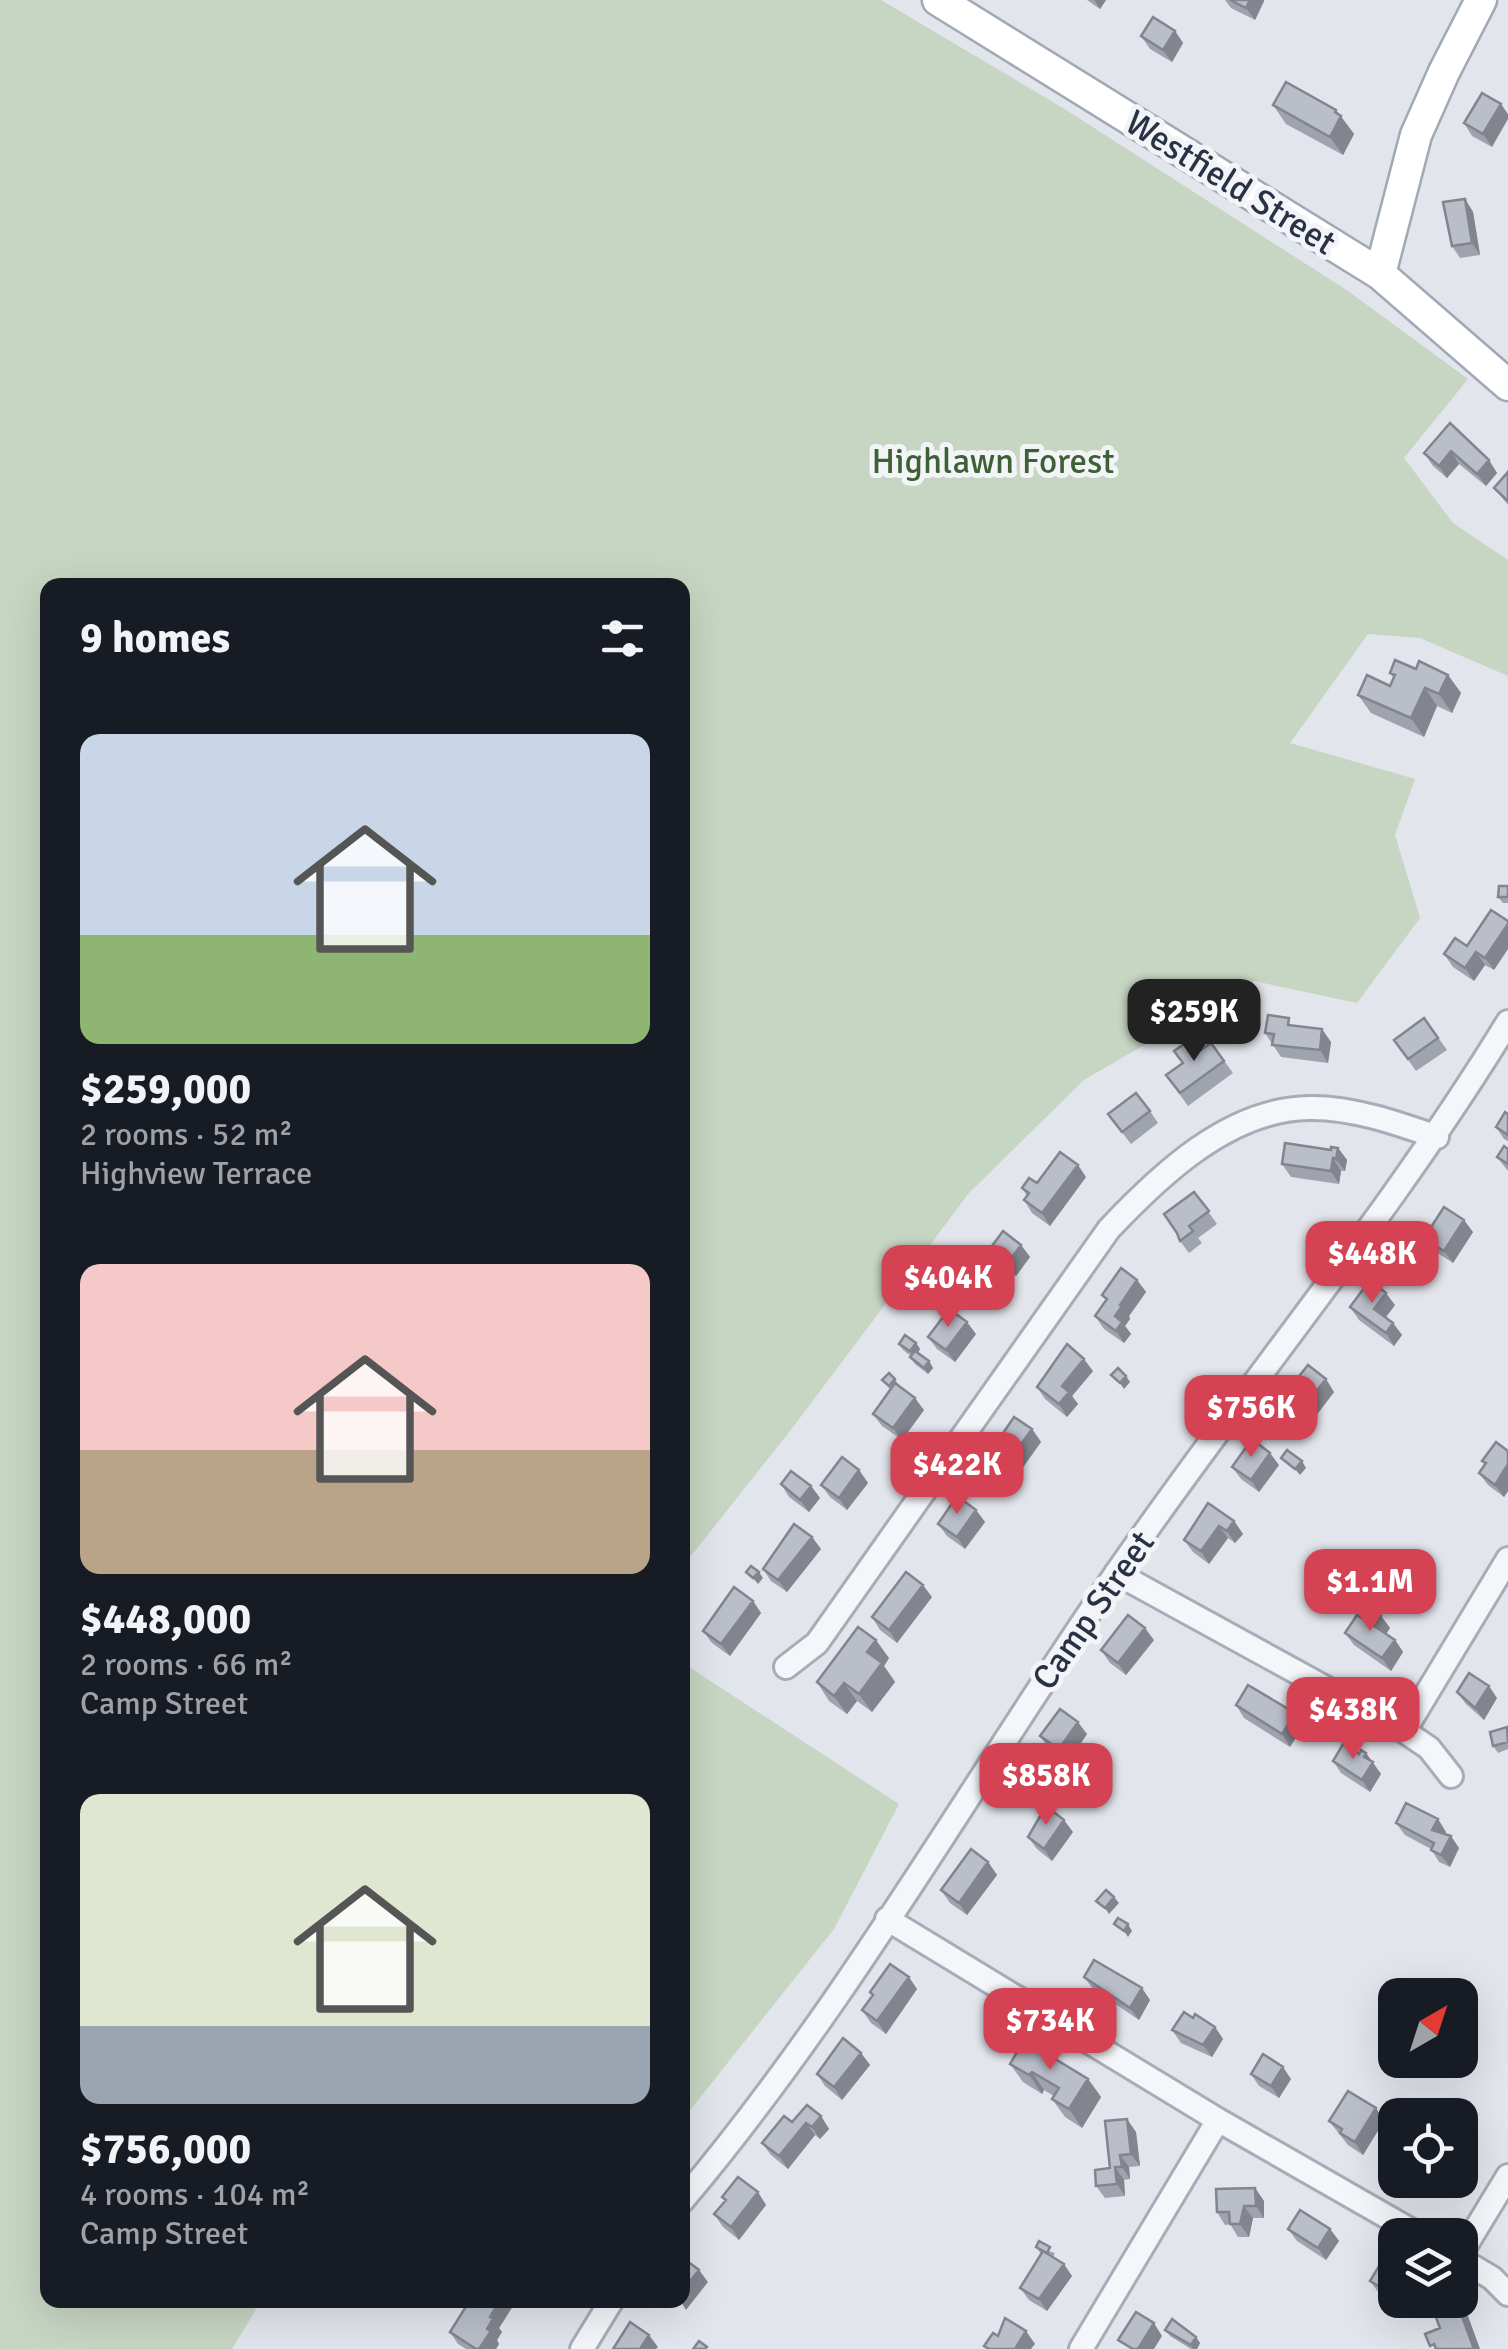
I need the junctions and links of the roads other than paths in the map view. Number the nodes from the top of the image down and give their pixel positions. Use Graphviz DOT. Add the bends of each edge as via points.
graph roads {
  1 [pos="938,0"];
  2 [pos="1482,0"];
  3 [pos="1380,274"];
  4 [pos="1508,385"];
  5 [pos="1508,1022"];
  6 [pos="1437,1137"];
  7 [pos="1508,1559"];
  8 [pos="1116,1574"];
  9 [pos="786,1667"];
  10 [pos="1404,1731"];
  11 [pos="1451,1776"];
  12 [pos="887,1919"];
  13 [pos="1218,2120"];
  14 [pos="1508,2176"];
  15 [pos="690,2192"];
  16 [pos="1389,2218"];
  17 [pos="1478,2227"];
  18 [pos="1478,2269"];
  19 [pos="1508,2294"];
  20 [pos="607,2308"];
  21 [pos="582,2349"];
  22 [pos="1081,2349"];
  1 -- 3 [label="main road, Westfield Street"];
  2 -- 3 [label="main road" via="1416,135"];
  3 -- 4 [label="main road, Westfield Street"];
  5 -- 6 [label="street, Camp Street"];
  6 -- 8 [label="street, Camp Street"];
  6 -- 9 [label="street" via="1310,1108 1264,1114 1152,1183 1109,1229 817,1643"];
  7 -- 10 [label="street"];
  8 -- 10 [label="street"];
  8 -- 12 [label="street, Camp Street"];
  10 -- 11 [label="street" via="1429,1748"];
  12 -- 13 [label="street"];
  12 -- 15 [label="street, Camp Street" via="786,2071"];
  13 -- 16 [label="street"];
  13 -- 22 [label="street"];
  14 -- 17 [label="street"];
  18 -- 19 [label="street"];
  20 -- 21 [label="street"];
}
